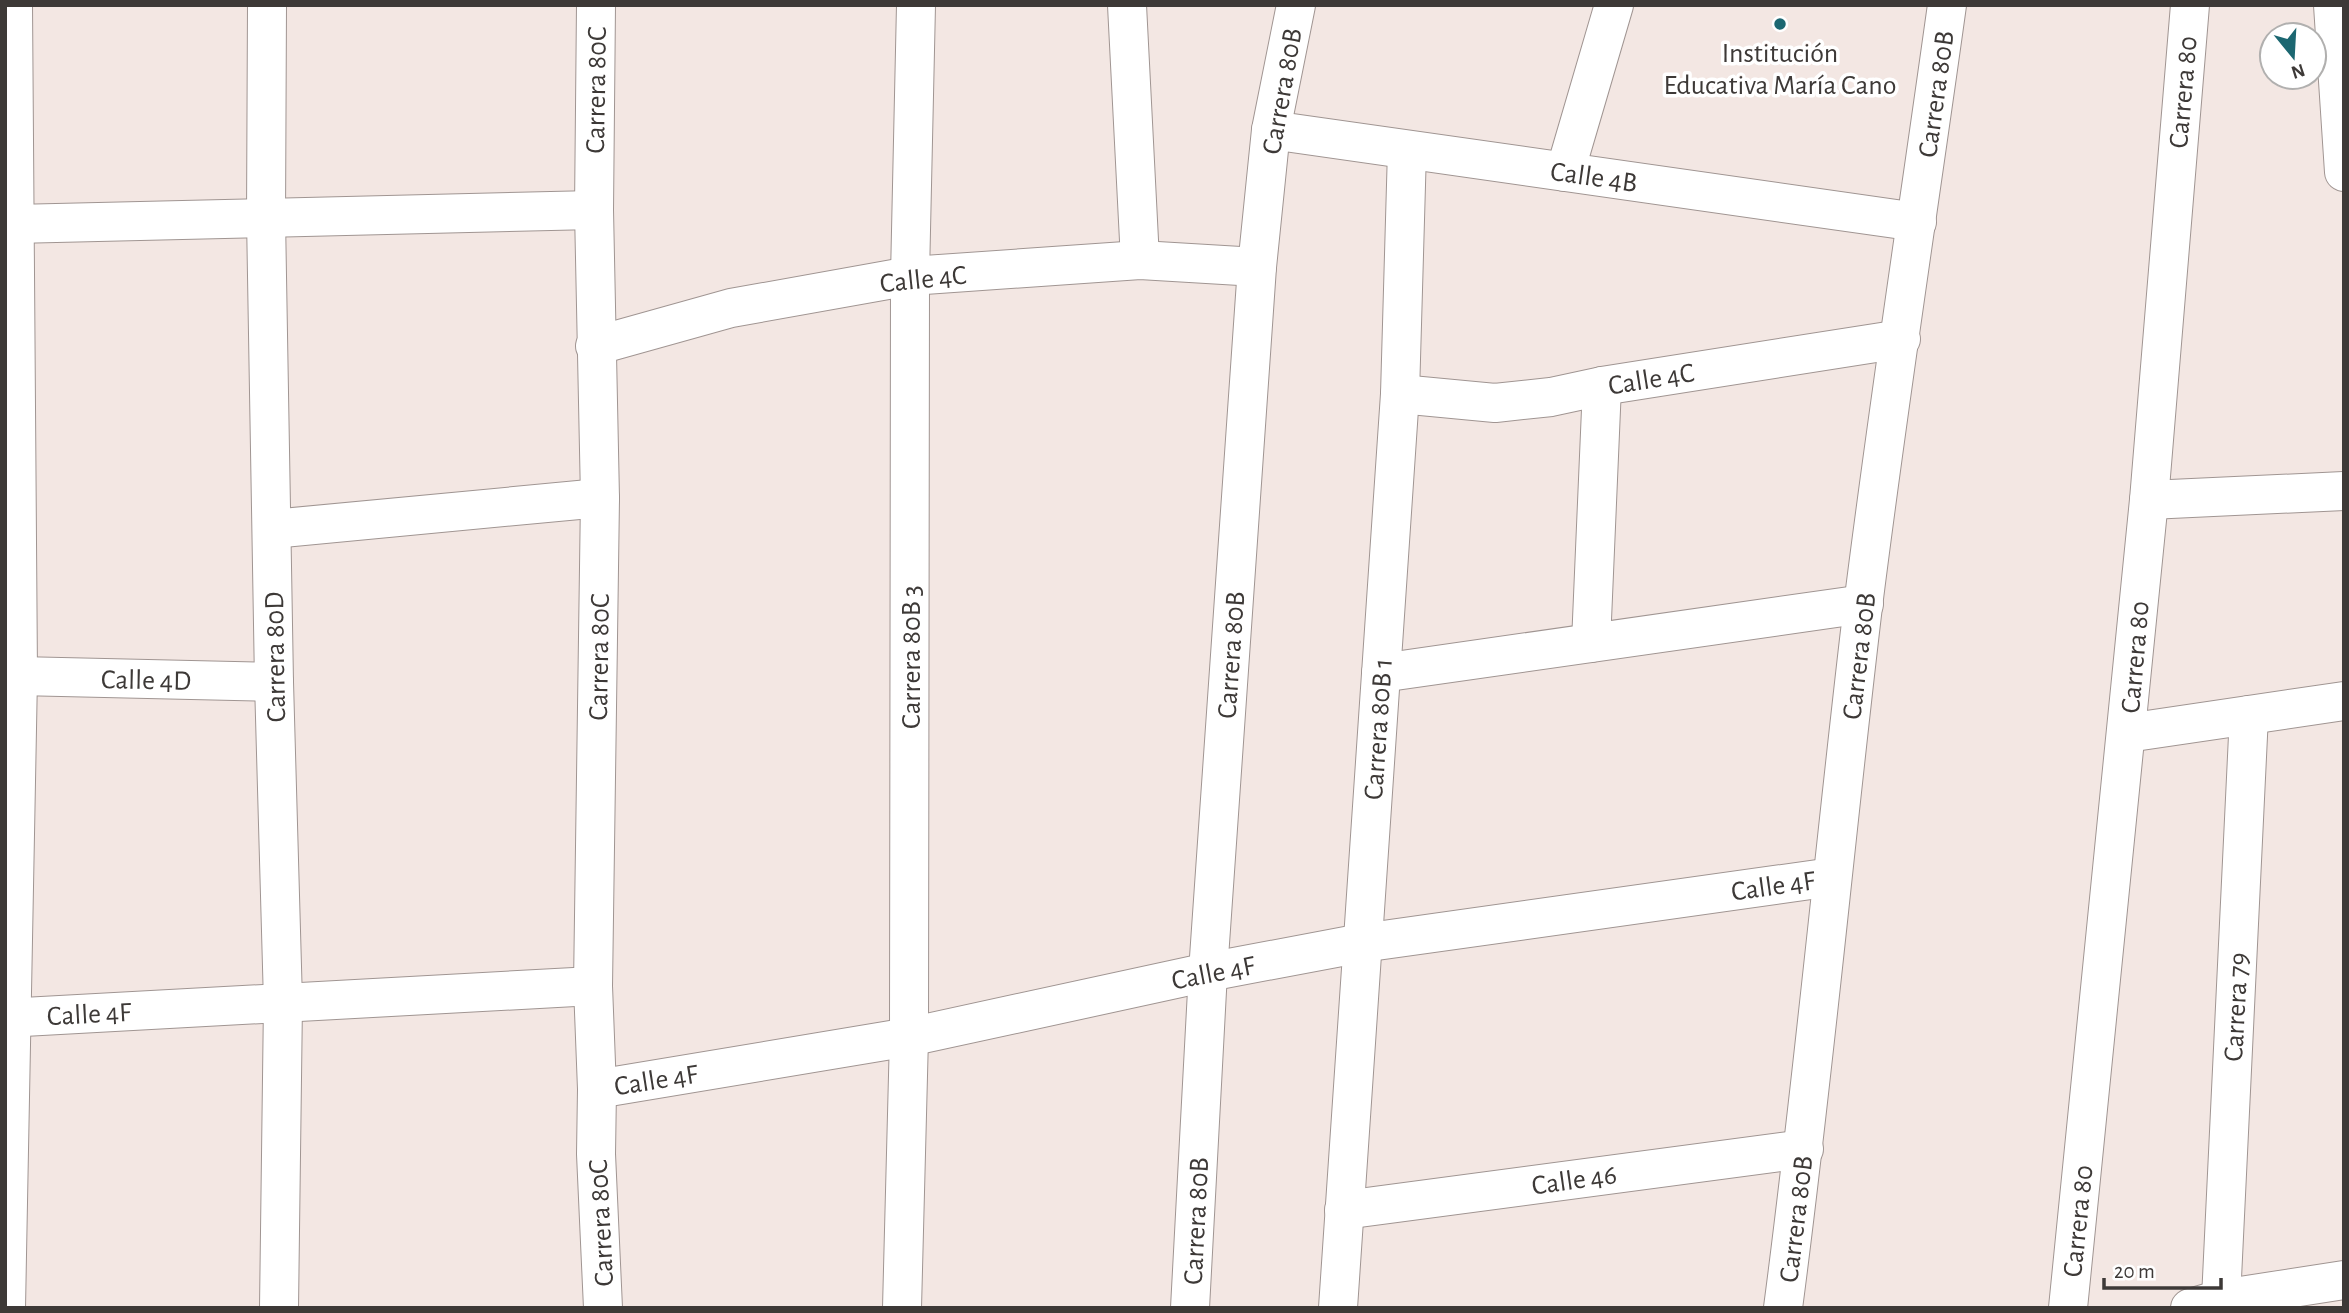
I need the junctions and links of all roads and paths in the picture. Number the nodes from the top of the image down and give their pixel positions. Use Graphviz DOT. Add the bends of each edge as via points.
graph roads {
  1 [pos="13,5"];
  2 [pos="267,5"];
  3 [pos="596,5"];
  4 [pos="916,5"];
  5 [pos="1127,5"];
  6 [pos="1296,5"];
  7 [pos="1614,5"];
  8 [pos="1947,5"];
  9 [pos="2190,5"];
  10 [pos="2333,5"];
  11 [pos="1271,130"];
  12 [pos="1407,150"];
  13 [pos="1565,172"];
  14 [pos="2344,172"];
  15 [pos="594,210"];
  16 [pos="265,218"];
  17 [pos="1917,222"];
  18 [pos="14,223"];
  19 [pos="1140,260"];
  20 [pos="1257,267"];
  21 [pos="911,276"];
  22 [pos="1901,339"];
  23 [pos="595,346"];
  24 [pos="1602,386"];
  25 [pos="1400,394"];
  26 [pos="10,430"];
  27 [pos="2344,491"];
  28 [pos="600,498"];
  29 [pos="2149,500"];
  30 [pos="272,529"];
  31 [pos="1864,604"];
  32 [pos="1591,643"];
  33 [pos="1381,673"];
  34 [pos="18,676"];
  35 [pos="274,682"];
  36 [pos="2344,701"];
  37 [pos="2249,715"];
  38 [pos="2127,733"];
  39 [pos="1832,877"];
  40 [pos="1362,943"];
  41 [pos="1208,972"];
  42 [pos="593,986"];
  43 [pos="283,1002"];
  44 [pos="8,1018"];
  45 [pos="909,1037"];
  46 [pos="597,1089"];
  47 [pos="1804,1149"];
  48 [pos="1344,1210"];
  49 [pos="2344,1280"];
  50 [pos="2206,1303"];
  51 [pos="6,1308"];
  52 [pos="279,1308"];
  53 [pos="603,1308"];
  54 [pos="902,1308"];
  55 [pos="1190,1308"];
  56 [pos="1338,1308"];
  57 [pos="1783,1308"];
  58 [pos="2068,1308"];
  1 -- 18 [label="street"];
  2 -- 16 [label="street, Carrera 80D"];
  3 -- 15 [label="street, Carrera 80C"];
  4 -- 21 [label="street, Carrera 80B 3"];
  5 -- 19 [label="street"];
  6 -- 11 [label="street, Carrera 80B"];
  7 -- 13 [label="street"];
  8 -- 17 [label="street, Carrera 80B"];
  9 -- 29 [label="street, Carrera 80"];
  10 -- 14 [label="street"];
  11 -- 12 [label="street, Calle 4B"];
  11 -- 20 [label="street, Carrera 80B"];
  12 -- 13 [label="street, Calle 4B"];
  12 -- 25 [label="street, Carrera 80B 1"];
  13 -- 17 [label="street, Calle 4B"];
  15 -- 16 [label="street"];
  15 -- 23 [label="street, Carrera 80C"];
  16 -- 18 [label="street"];
  16 -- 30 [label="street, Carrera 80D"];
  17 -- 22 [label="street, Carrera 80B"];
  18 -- 26 [label="street"];
  19 -- 20 [label="street, Calle 4C"];
  19 -- 21 [label="street, Calle 4C"];
  20 -- 41 [label="street, Carrera 80B"];
  21 -- 23 [label="street, Calle 4C" via="732,308"];
  21 -- 45 [label="street, Carrera 80B 3"];
  22 -- 24 [label="street, Calle 4C"];
  22 -- 31 [label="street, Carrera 80B"];
  23 -- 28 [label="street, Carrera 80C"];
  24 -- 25 [label="street, Calle 4C" via="1495,403"];
  24 -- 32 [label="street"];
  25 -- 33 [label="street, Carrera 80B 1"];
  26 -- 34 [label="street"];
  27 -- 29 [label="street"];
  28 -- 30 [label="street"];
  28 -- 42 [label="street, Carrera 80C"];
  29 -- 38 [label="street, Carrera 80"];
  30 -- 35 [label="street, Carrera 80D"];
  31 -- 32 [label="street"];
  31 -- 39 [label="street, Carrera 80B"];
  32 -- 33 [label="street"];
  33 -- 40 [label="street, Carrera 80B 1"];
  34 -- 35 [label="street, Calle 4D"];
  34 -- 44 [label="street"];
  35 -- 43 [label="street, Carrera 80D"];
  36 -- 37 [label="street"];
  37 -- 38 [label="street"];
  37 -- 50 [label="street, Carrera 79"];
  38 -- 58 [label="street, Carrera 80"];
  39 -- 40 [label="street, Calle 4F"];
  39 -- 47 [label="street, Carrera 80B"];
  40 -- 41 [label="street, Calle 4F"];
  40 -- 48 [label="street, Carrera 80B 1"];
  41 -- 45 [label="street, Calle 4F"];
  41 -- 55 [label="street, Carrera 80B"];
  42 -- 43 [label="street, Calle 4F"];
  42 -- 46 [label="street, Carrera 80C"];
  43 -- 44 [label="street, Calle 4F"];
  43 -- 52 [label="street, Carrera 80D"];
  44 -- 51 [label="street"];
  45 -- 46 [label="street, Calle 4F"];
  45 -- 54 [label="street, Carrera 80B 3"];
  46 -- 53 [label="street, Carrera 80C"];
  47 -- 48 [label="street, Calle 46"];
  47 -- 57 [label="street, Carrera 80B"];
  48 -- 56 [label="street, Carrera 80B 1"];
  49 -- 50 [label="street"];
}
